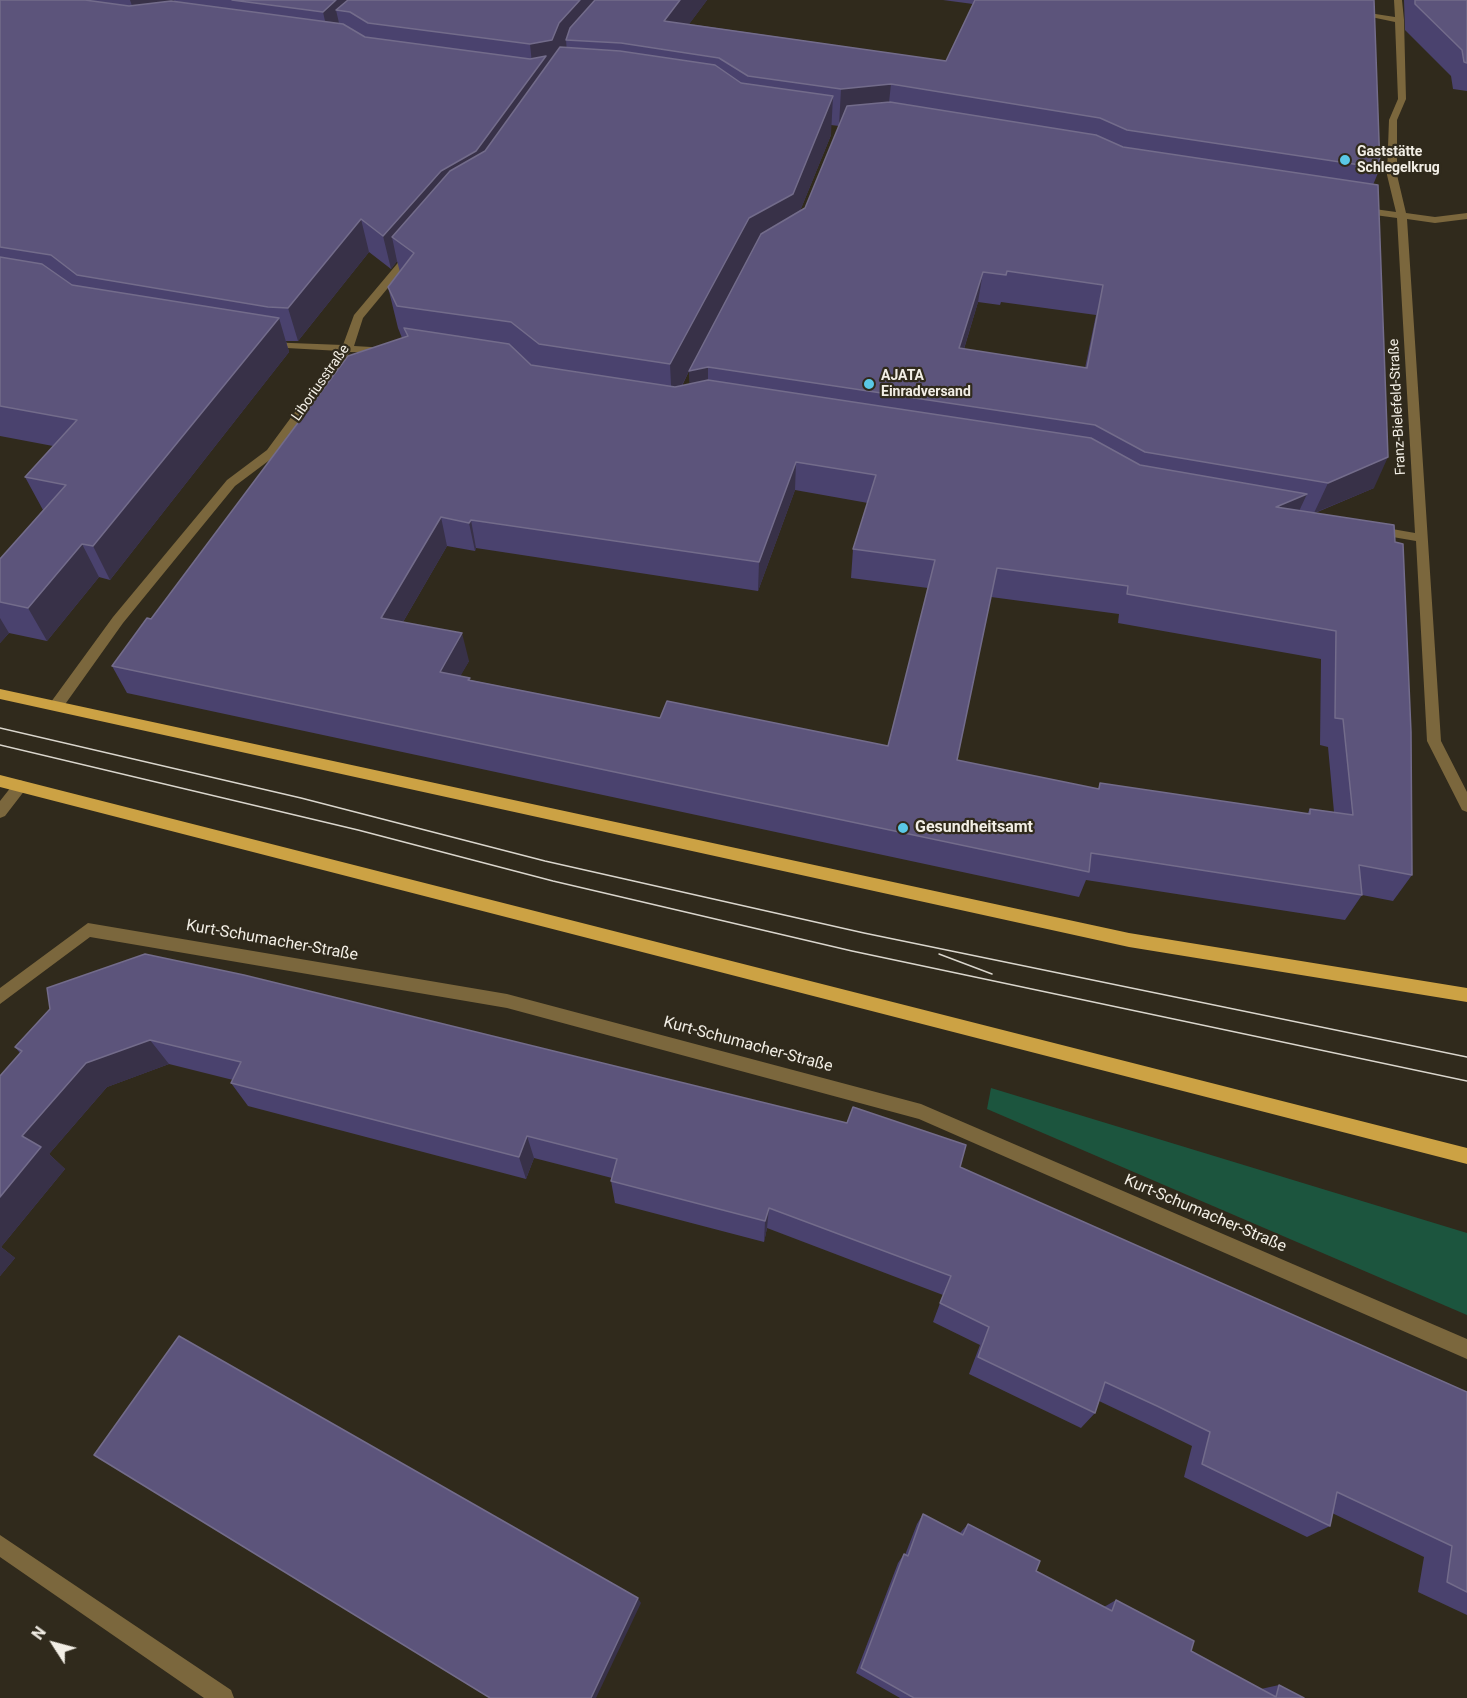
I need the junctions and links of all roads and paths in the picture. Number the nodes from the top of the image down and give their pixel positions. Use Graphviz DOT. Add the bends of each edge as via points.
graph roads {
  1 [pos="1398,0"];
  2 [pos="1345,12"];
  3 [pos="1400,20"];
  4 [pos="1345,207"];
  5 [pos="1402,216"];
  6 [pos="1467,216"];
  7 [pos="416,249"];
  8 [pos="256,342"];
  9 [pos="347,349"];
  10 [pos="399,351"];
  11 [pos="1362,528"];
  12 [pos="1420,538"];
  13 [pos="0,694"];
  14 [pos="56,706"];
  15 [pos="0,781"];
  16 [pos="20,786"];
  17 [pos="1467,806"];
  18 [pos="0,812"];
  19 [pos="1467,995"];
  20 [pos="0,996"];
  21 [pos="1467,1156"];
  22 [pos="1467,1349"];
  23 [pos="0,1545"];
  24 [pos="223,1698"];
  1 -- 3 [label="street, Franz-Bielefeld-Straße"];
  2 -- 3 [label="street"];
  3 -- 5 [label="street, Franz-Bielefeld-Straße" via="1402,99 1393,120 1392,175"];
  4 -- 5 [label="street"];
  5 -- 6 [label="street" via="1435,220"];
  5 -- 12 [label="street, Franz-Bielefeld-Straße"];
  7 -- 9 [label="street, Liboriusstraße" via="358,317"];
  8 -- 9 [label="street"];
  9 -- 10 [label="street"];
  9 -- 14 [label="street, Liboriusstraße" via="271,453 231,483 118,620"];
  11 -- 12 [label="street"];
  12 -- 17 [label="street, Franz-Bielefeld-Straße" via="1434,741"];
  13 -- 14 [label="main road"];
  14 -- 19 [label="main road" via="1129,940"];
  15 -- 16 [label="main road"];
  16 -- 18 [label="street"];
  16 -- 21 [label="main road"];
  20 -- 22 [label="street, Kurt-Schumacher-Straße" via="88,930 507,1001 921,1112"];
  23 -- 24 [label="street"];
}
